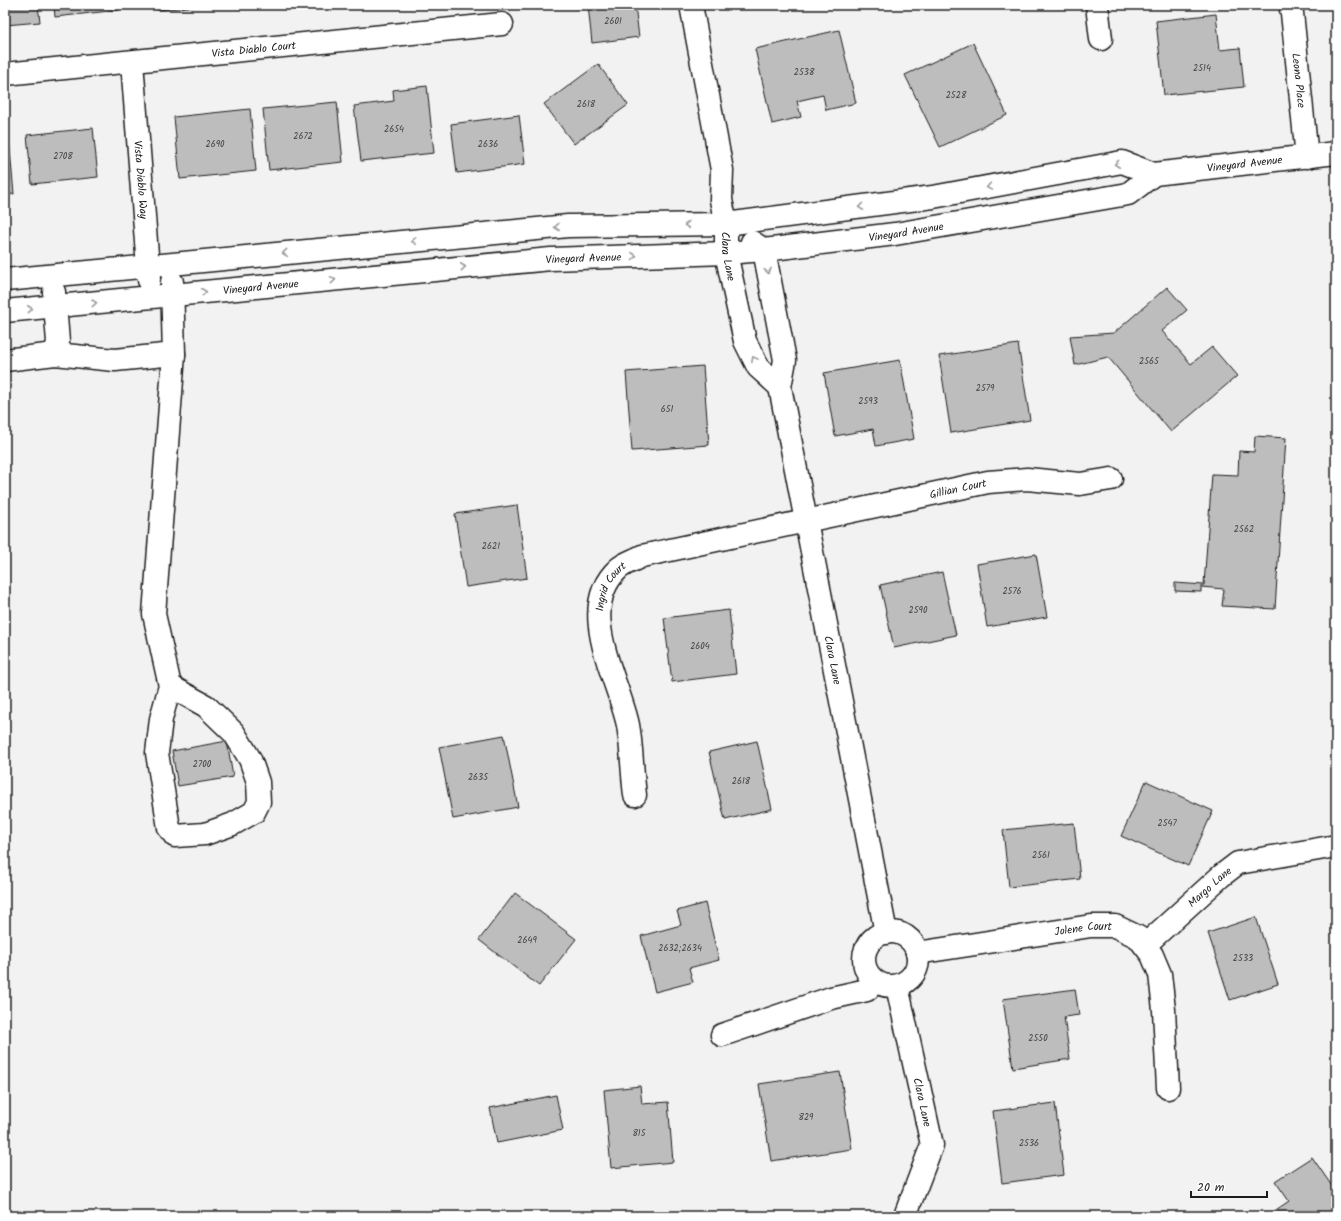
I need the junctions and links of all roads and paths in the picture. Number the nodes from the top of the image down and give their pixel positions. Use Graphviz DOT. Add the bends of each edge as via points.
graph roads {
  1 [pos="691,5"];
  2 [pos="1097,5"];
  3 [pos="1290,5"];
  4 [pos="502,24"];
  5 [pos="1101,39"];
  6 [pos="132,62"];
  7 [pos="5,74"];
  8 [pos="1336,154"];
  9 [pos="1307,157"];
  10 [pos="1154,174"];
  11 [pos="726,224"];
  12 [pos="764,250"];
  13 [pos="726,253"];
  14 [pos="171,264"];
  15 [pos="148,266"];
  16 [pos="53,275"];
  17 [pos="5,280"];
  18 [pos="174,295"];
  19 [pos="151,297"];
  20 [pos="56,306"];
  21 [pos="5,311"];
  22 [pos="55,354"];
  23 [pos="174,354"];
  24 [pos="5,360"];
  25 [pos="780,388"];
  26 [pos="1111,479"];
  27 [pos="807,521"];
  28 [pos="170,686"];
  29 [pos="635,795"];
  30 [pos="1336,846"];
  31 [pos="886,933"];
  32 [pos="1145,945"];
  33 [pos="917,953"];
  34 [pos="876,982"];
  35 [pos="897,986"];
  36 [pos="722,1035"];
  37 [pos="1168,1088"];
  38 [pos="905,1216"];
  1 -- 11 [label="street" via="722,170 721,200"];
  2 -- 5 [label="street"];
  3 -- 9 [label="street, Leona Place"];
  4 -- 6 [label="street, Vista Diablo Court"];
  6 -- 7 [label="street, Vista Diablo Court"];
  6 -- 15 [label="street, Vista Diablo Way"];
  8 -- 9 [label="street, Vineyard Avenue"];
  9 -- 10 [label="street, Vineyard Avenue"];
  10 -- 11 [label="street, Vineyard Avenue, one-way" via="1122,162 933,197"];
  10 -- 12 [label="street, Vineyard Avenue" via="1128,194 895,234"];
  11 -- 12 [label="street, Clara Lane"];
  11 -- 13 [label="street, Clara Lane"];
  11 -- 14 [label="street, Vineyard Avenue, one-way" via="568,226"];
  12 -- 13 [label="street, Vineyard Avenue"];
  12 -- 25 [label="street, Clara Lane, one-way" via="785,360"];
  18 -- 13 [label="street, Vineyard Avenue, one-way" via="551,259"];
  25 -- 13 [label="street, Clara Lane, one-way" via="758,366 745,341"];
  14 -- 15 [label="street, Vineyard Avenue"];
  14 -- 18 [label="street"];
  15 -- 16 [label="street, Vineyard Avenue"];
  15 -- 19 [label="street, Vista Diablo Way"];
  16 -- 17 [label="street, Vineyard Avenue"];
  16 -- 20 [label="street"];
  18 -- 19 [label="street, Vineyard Avenue"];
  18 -- 23 [label="street"];
  20 -- 19 [label="street, Vineyard Avenue, one-way"];
  21 -- 20 [label="street, Vineyard Avenue, one-way"];
  20 -- 22 [label="street" via="58,342"];
  22 -- 23 [label="street" via="115,360"];
  22 -- 24 [label="street"];
  23 -- 28 [label="street" via="154,614"];
  25 -- 27 [label="street, Clara Lane"];
  26 -- 27 [label="street, Gillian Court" via="1080,484 1027,479 988,482"];
  27 -- 29 [label="street, Ingrid Court" via="642,556 619,568 606,583 600,601 599,619 628,725"];
  27 -- 31 [label="street, Clara Lane"];
  28 -- 28 [label="street" via="161,719 157,753 169,828 175,836 205,834 233,824 254,812 259,802 258,782 250,759 234,733 206,706"];
  30 -- 32 [label="street, Margo Lane" via="1238,864 1221,876"];
  31 -- 33 [label="street" via="906,937"];
  31 -- 34 [label="street" via="873,939 864,955 865,966"];
  32 -- 33 [label="street, Jolene Court" via="1138,937 1115,926 1091,926"];
  32 -- 37 [label="street, Jolene Court" via="1152,954 1160,974"];
  33 -- 35 [label="street" via="918,963 915,972"];
  34 -- 35 [label="street"];
  34 -- 36 [label="street" via="867,990 831,998"];
  35 -- 38 [label="street, Clara Lane" via="932,1145"];
}
